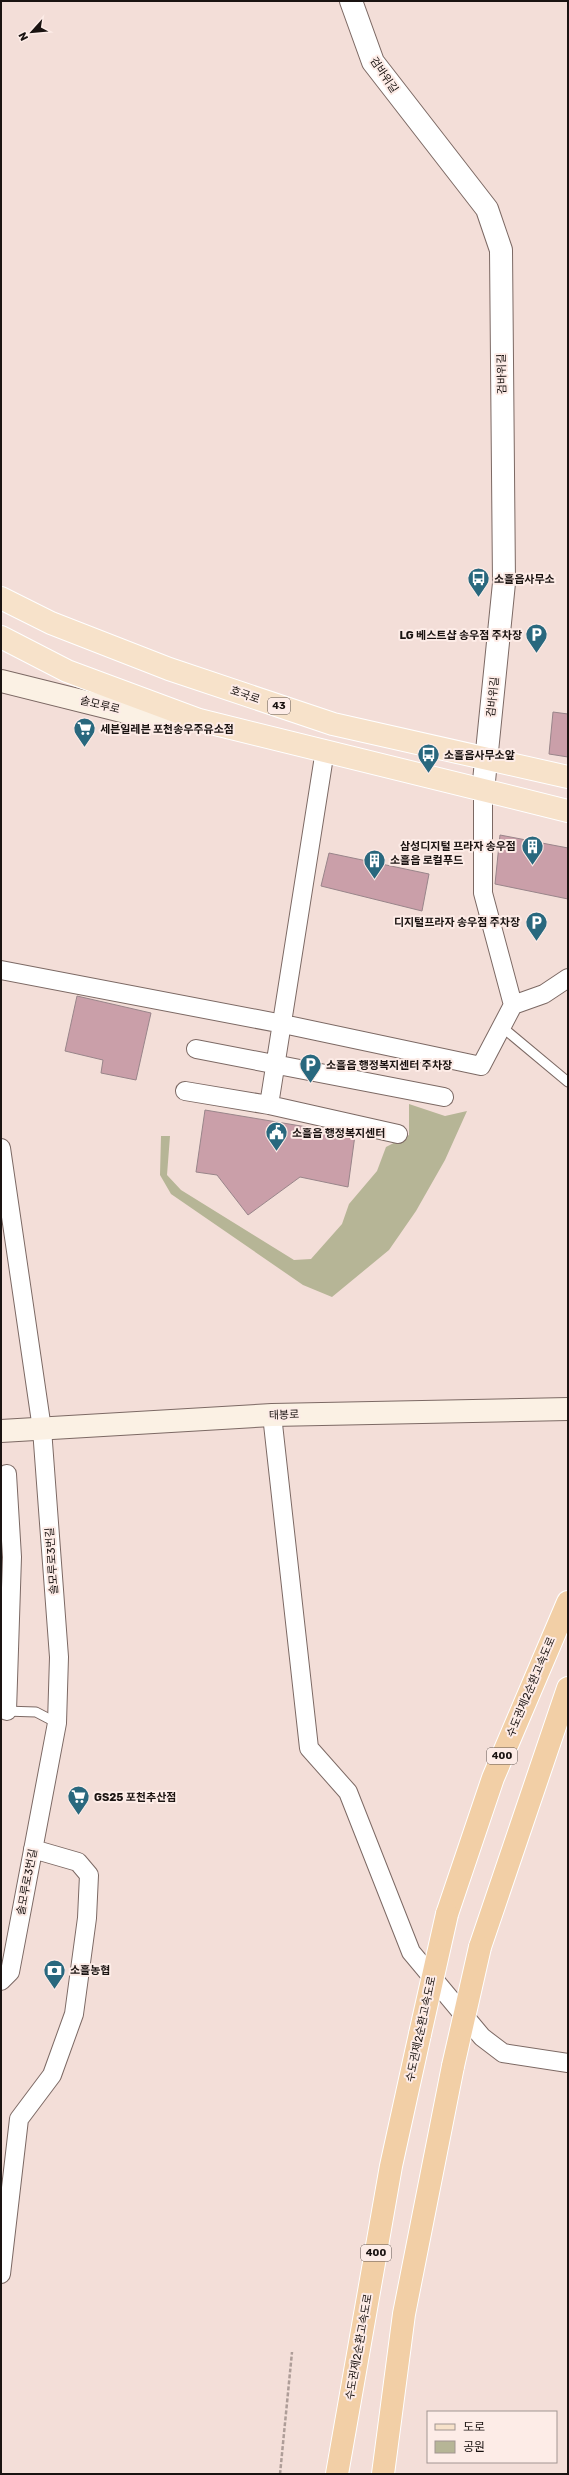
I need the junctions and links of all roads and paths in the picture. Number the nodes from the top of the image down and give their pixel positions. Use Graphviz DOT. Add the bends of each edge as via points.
graph roads {
  1 [pos="351,1"];
  2 [pos="1,598"];
  3 [pos="1,637"];
  4 [pos="1,681"];
  5 [pos="199,720"];
  6 [pos="325,750"];
  7 [pos="487,759"];
  8 [pos="568,777"];
  9 [pos="483,791"];
  10 [pos="568,811"];
  11 [pos="1,970"];
  12 [pos="568,978"];
  13 [pos="513,1006"];
  14 [pos="283,1024"];
  15 [pos="502,1027"];
  16 [pos="196,1048"];
  17 [pos="276,1063"];
  18 [pos="568,1082"];
  19 [pos="184,1091"];
  20 [pos="444,1097"];
  21 [pos="269,1105"];
  22 [pos="398,1134"];
  23 [pos="1,1148"];
  24 [pos="568,1409"];
  25 [pos="272,1415"];
  26 [pos="42,1429"];
  27 [pos="1,1431"];
  28 [pos="7,1474"];
  29 [pos="568,1602"];
  30 [pos="568,1688"];
  31 [pos="4,1711"];
  32 [pos="57,1723"];
  33 [pos="33,1849"];
  34 [pos="4,1975"];
  35 [pos="568,2063"];
  36 [pos="1,2274"];
  37 [pos="292,2352"];
  38 [pos="280,2474"];
  39 [pos="337,2474"];
  40 [pos="383,2474"];
  1 -- 7 [label="street, 검바위길" via="373,62 487,209 501,250 504,583"];
  2 -- 7 [label="main road, 호국로 / 43" via="51,623 169,669 332,724"];
  3 -- 5 [label="main road" via="67,671"];
  4 -- 5 [label="main road, 솔모루로" via="154,719"];
  5 -- 6 [label="main road"];
  6 -- 9 [label="main road"];
  6 -- 14 [label="street"];
  7 -- 8 [label="main road, 호국로 / 43"];
  7 -- 9 [label="street, 검바위길"];
  9 -- 10 [label="main road"];
  9 -- 13 [label="street" via="483,893"];
  11 -- 14 [label="street"];
  12 -- 13 [label="street" via="544,994"];
  13 -- 15 [label="street"];
  14 -- 15 [label="street" via="481,1066"];
  14 -- 17 [label="street"];
  15 -- 18 [label="lane"];
  16 -- 17 [label="street"];
  17 -- 20 [label="street"];
  17 -- 21 [label="street"];
  19 -- 21 [label="street"];
  21 -- 22 [label="street"];
  23 -- 26 [label="street, 솔모루로3번길"];
  24 -- 25 [label="main road, 태봉로"];
  25 -- 26 [label="main road, 태봉로"];
  25 -- 35 [label="street" via="309,1748 348,1792 411,1952 482,2037 504,2053"];
  26 -- 27 [label="main road, 태봉로"];
  26 -- 32 [label="street, 솔모루로3번길" via="59,1657"];
  28 -- 31 [label="street" via="12,1557"];
  29 -- 39 [label="highway, 수도권제2순환고속도로 / 400, bridge" via="492,1778 447,1914 391,2166"];
  30 -- 40 [label="highway, bridge" via="480,1947 453,2066 404,2314"];
  31 -- 32 [label="lane" via="36,1712"];
  32 -- 33 [label="street, 솔모루로3번길"];
  33 -- 34 [label="street, 솔모루로3번길"];
  33 -- 36 [label="street" via="78,1862 89,1875 87,1918 74,2014 52,2075 19,2118"];
  37 -- 38 [label="path"];
}
